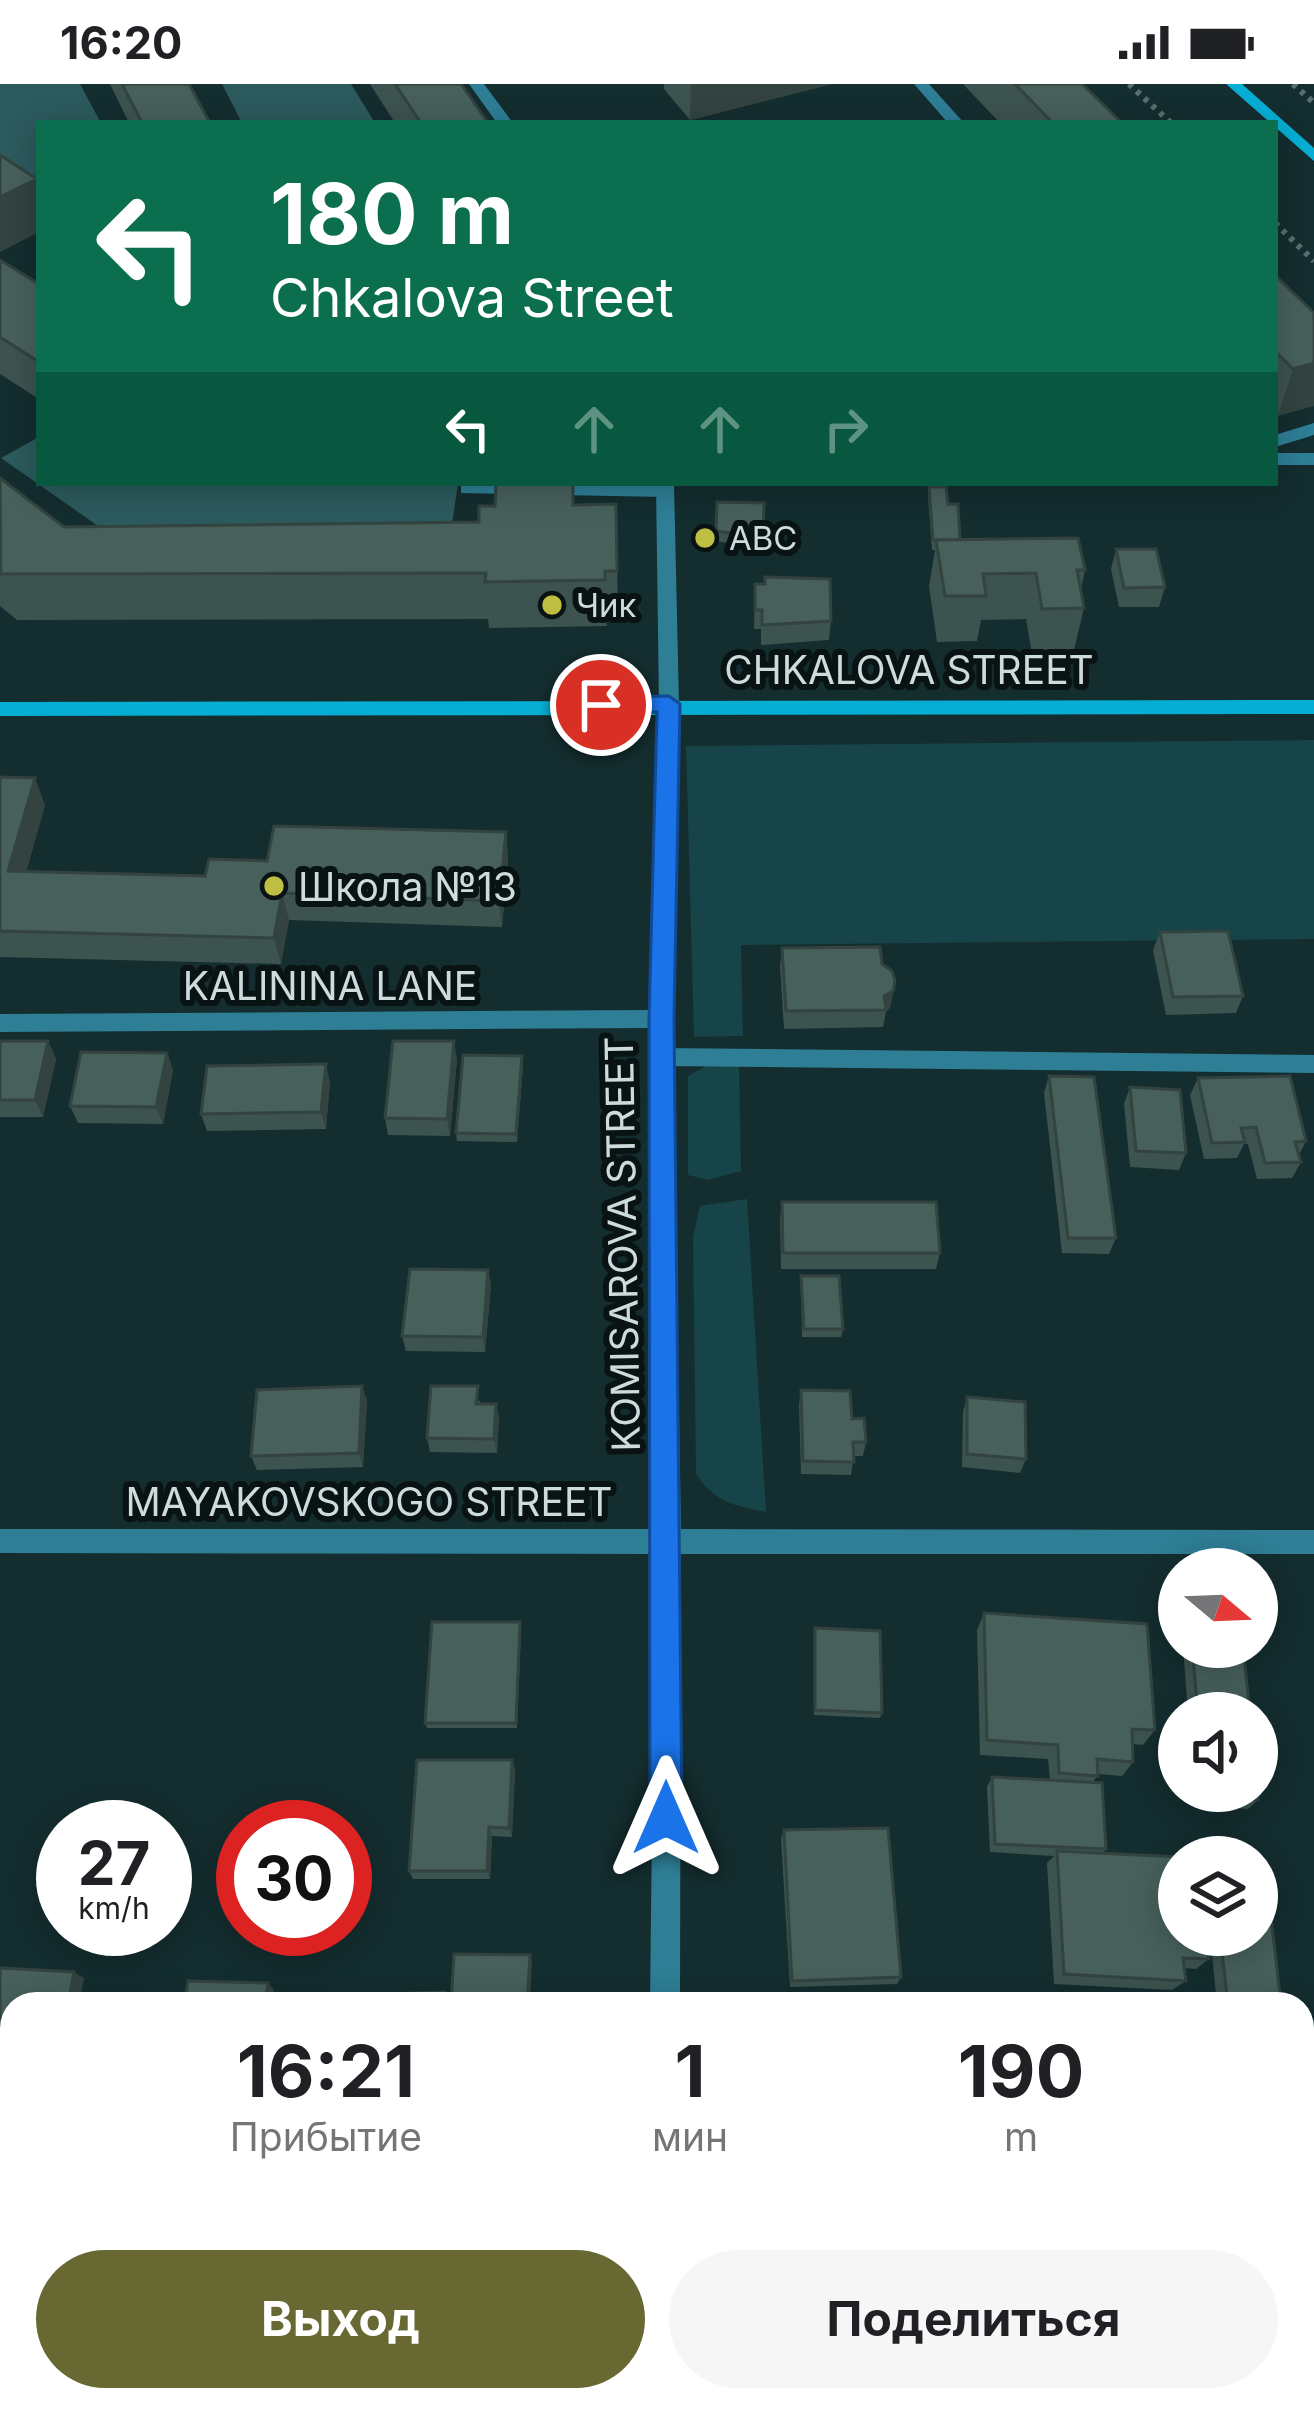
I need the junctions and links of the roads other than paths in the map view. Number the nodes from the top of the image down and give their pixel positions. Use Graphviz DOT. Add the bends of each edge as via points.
graph roads {
  1 [pos="476,84"];
  2 [pos="921,84"];
  3 [pos="1233,84"];
  4 [pos="503,120"];
  5 [pos="953,120"];
  6 [pos="1271,120"];
  7 [pos="1278,127"];
  8 [pos="1314,156"];
  9 [pos="1314,429"];
  10 [pos="1278,440"];
  11 [pos="1278,459"];
  12 [pos="1314,459"];
  13 [pos="665,487"];
  14 [pos="467,489"];
  15 [pos="669,704"];
  16 [pos="1314,707"];
  17 [pos="0,709"];
  18 [pos="662,1019"];
  19 [pos="0,1023"];
  20 [pos="662,1057"];
  21 [pos="1314,1064"];
  22 [pos="668,1540"];
  23 [pos="0,1541"];
  24 [pos="1314,1542"];
  25 [pos="665,1992"];
  1 -- 4 [label="street"];
  2 -- 5 [label="street"];
  3 -- 6 [label="main road"];
  7 -- 8 [label="main road"];
  9 -- 10 [label="street"];
  11 -- 12 [label="street"];
  13 -- 14 [label="street"];
  13 -- 15 [label="street, KOMISAROVA STREET"];
  15 -- 16 [label="main road, CHKALOVA STREET"];
  15 -- 17 [label="main road, CHKALOVA STREET"];
  15 -- 18 [label="street, KOMISAROVA STREET"];
  18 -- 19 [label="street, KALININA LANE"];
  18 -- 20 [label="street, KOMISAROVA STREET"];
  20 -- 21 [label="street"];
  20 -- 22 [label="street, KOMISAROVA STREET"];
  22 -- 23 [label="street, MAYAKOVSKOGO STREET"];
  22 -- 24 [label="street, MAYAKOVSKOGO STREET"];
  22 -- 25 [label="street, KOMISAROVA STREET"];
}
